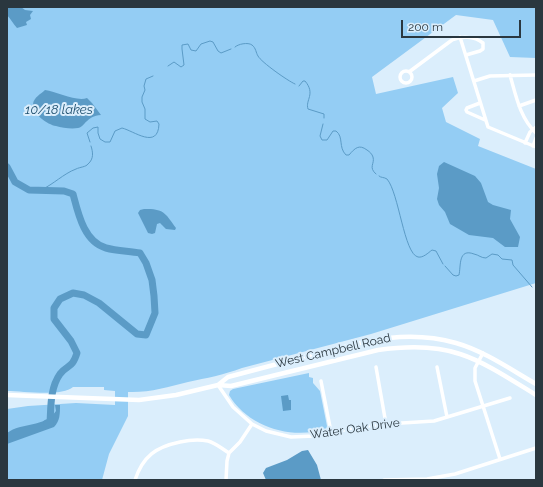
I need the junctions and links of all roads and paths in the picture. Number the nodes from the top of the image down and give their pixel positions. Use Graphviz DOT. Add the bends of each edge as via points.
graph roads {
  1 [pos="460,37"];
  2 [pos="466,55"];
  3 [pos="409,72"];
  4 [pos="510,75"];
  5 [pos="536,75"];
  6 [pos="474,81"];
  7 [pos="536,100"];
  8 [pos="480,104"];
  9 [pos="519,106"];
  10 [pos="485,120"];
  11 [pos="536,127"];
  12 [pos="532,130"];
  13 [pos="536,133"];
  14 [pos="536,138"];
  15 [pos="525,143"];
  16 [pos="535,146"];
  17 [pos="483,353"];
  18 [pos="478,362"];
  19 [pos="376,367"];
  20 [pos="437,367"];
  21 [pos="321,382"];
  22 [pos="536,384"];
  23 [pos="218,385"];
  24 [pos="7,395"];
  25 [pos="536,395"];
  26 [pos="510,398"];
  27 [pos="482,406"];
  28 [pos="447,417"];
  29 [pos="252,424"];
  30 [pos="386,424"];
  31 [pos="331,432"];
  32 [pos="536,448"];
  33 [pos="229,453"];
  34 [pos="500,459"];
  35 [pos="455,474"];
  36 [pos="135,480"];
  37 [pos="226,480"];
  38 [pos="384,480"];
  39 [pos="457,480"];
  1 -- 2 [label="street"];
  1 -- 2 [label="street" via="476,39 484,46 480,51"];
  1 -- 3 [label="street" via="452,40"];
  2 -- 6 [label="street"];
  4 -- 5 [label="street"];
  4 -- 6 [label="street" via="490,76"];
  4 -- 9 [label="street"];
  6 -- 8 [label="street"];
  7 -- 9 [label="street"];
  8 -- 10 [label="street"];
  8 -- 10 [label="street" via="466,110"];
  9 -- 12 [label="street"];
  10 -- 15 [label="street" via="488,127"];
  11 -- 12 [label="street"];
  12 -- 13 [label="street"];
  12 -- 15 [label="street"];
  14 -- 16 [label="street"];
  15 -- 16 [label="street"];
  17 -- 18 [label="street"];
  17 -- 22 [label="main road, West Campbell Road"];
  17 -- 23 [label="main road, West Campbell Road" via="436,338 391,337 370,340 228,377"];
  18 -- 23 [label="main road, West Campbell Road" via="442,350 401,347 378,350 231,386"];
  18 -- 25 [label="main road, West Campbell Road"];
  18 -- 27 [label="street" via="475,381"];
  19 -- 30 [label="street"];
  20 -- 28 [label="street"];
  21 -- 31 [label="street"];
  23 -- 24 [label="main road, West Campbell Road" via="151,400"];
  23 -- 29 [label="street, Water Oak Drive" via="233,407"];
  26 -- 27 [label="street, Water Oak Drive"];
  27 -- 28 [label="street, Water Oak Drive"];
  27 -- 34 [label="street"];
  28 -- 30 [label="street, Water Oak Drive" via="434,421"];
  29 -- 31 [label="street, Water Oak Drive" via="266,431 291,437"];
  29 -- 33 [label="street"];
  30 -- 31 [label="street, Water Oak Drive"];
  32 -- 34 [label="street"];
  33 -- 36 [label="street" via="209,441 189,440 163,446 149,455"];
  33 -- 37 [label="street"];
  34 -- 35 [label="street"];
  35 -- 38 [label="street" via="428,479"];
  35 -- 39 [label="street"];
}
